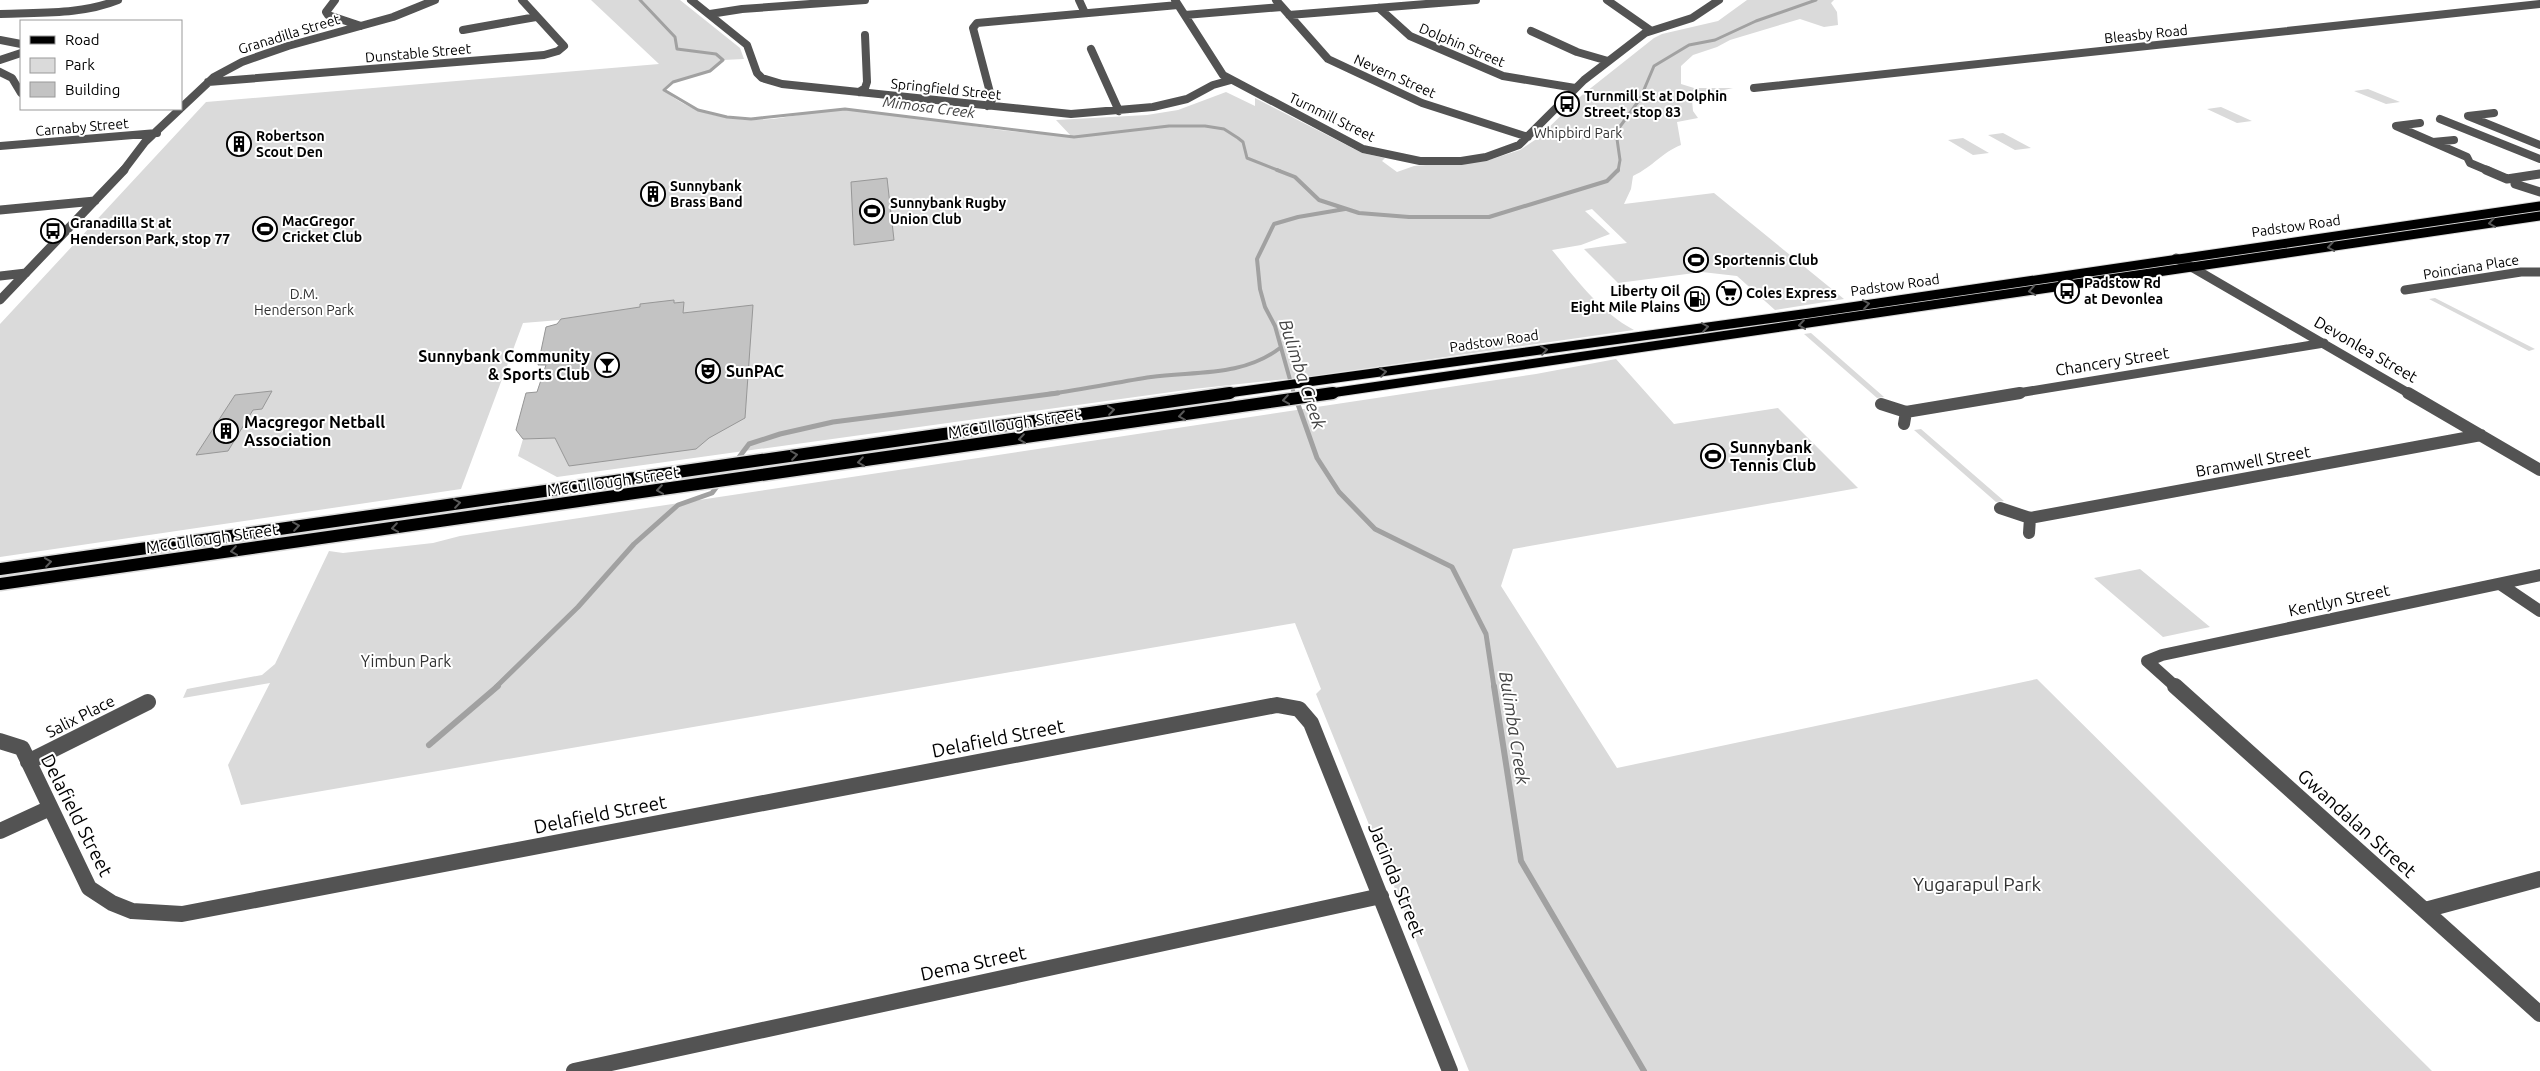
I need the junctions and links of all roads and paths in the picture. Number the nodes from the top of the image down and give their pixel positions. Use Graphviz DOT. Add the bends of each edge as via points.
graph roads {
  1 [pos="118,0"];
  2 [pos="335,0"];
  3 [pos="434,0"];
  4 [pos="522,0"];
  5 [pos="690,0"];
  6 [pos="866,0"];
  7 [pos="1079,0"];
  8 [pos="1276,0"];
  9 [pos="1476,0"];
  10 [pos="1607,0"];
  11 [pos="1719,0"];
  12 [pos="1177,3"];
  13 [pos="2540,4"];
  14 [pos="1282,7"];
  15 [pos="1379,8"];
  16 [pos="1085,13"];
  17 [pos="0,14"];
  18 [pos="710,14"];
  19 [pos="1185,15"];
  20 [pos="1289,15"];
  21 [pos="536,17"];
  22 [pos="361,26"];
  23 [pos="463,30"];
  24 [pos="1650,30"];
  25 [pos="1531,31"];
  26 [pos="865,35"];
  27 [pos="0,40"];
  28 [pos="20,44"];
  29 [pos="1091,49"];
  30 [pos="20,53"];
  31 [pos="0,60"];
  32 [pos="1608,61"];
  33 [pos="0,72"];
  34 [pos="1231,80"];
  35 [pos="208,82"];
  36 [pos="19,85"];
  37 [pos="1575,88"];
  38 [pos="1754,88"];
  39 [pos="859,92"];
  40 [pos="188,100"];
  41 [pos="987,106"];
  42 [pos="179,110"];
  43 [pos="181,110"];
  44 [pos="1119,111"];
  45 [pos="2494,113"];
  46 [pos="2456,117"];
  47 [pos="2440,119"];
  48 [pos="166,132"];
  49 [pos="154,133"];
  50 [pos="1528,137"];
  51 [pos="2454,140"];
  52 [pos="2540,140"];
  53 [pos="2531,141"];
  54 [pos="2433,142"];
  55 [pos="2540,145"];
  56 [pos="0,146"];
  57 [pos="2540,159"];
  58 [pos="124,170"];
  59 [pos="2540,174"];
  60 [pos="2515,184"];
  61 [pos="2540,192"];
  62 [pos="95,201"];
  63 [pos="2540,206"];
  64 [pos="0,210"];
  65 [pos="2540,216"];
  66 [pos="2176,258"];
  67 [pos="2193,268"];
  68 [pos="2540,272"];
  69 [pos="26,273"];
  70 [pos="0,276"];
  71 [pos="2405,290"];
  72 [pos="0,300"];
  73 [pos="2324,343"];
  74 [pos="1224,394"];
  75 [pos="1881,404"];
  76 [pos="1231,408"];
  77 [pos="1906,412"];
  78 [pos="1904,424"];
  79 [pos="2480,435"];
  80 [pos="2540,470"];
  81 [pos="2000,508"];
  82 [pos="2030,518"];
  83 [pos="2029,533"];
  84 [pos="0,569"];
  85 [pos="2540,575"];
  86 [pos="0,584"];
  87 [pos="2500,584"];
  88 [pos="2540,611"];
  89 [pos="2147,661"];
  90 [pos="148,702"];
  91 [pos="1299,708"];
  92 [pos="0,741"];
  93 [pos="28,762"];
  94 [pos="50,808"];
  95 [pos="0,831"];
  96 [pos="2540,878"];
  97 [pos="1381,896"];
  98 [pos="2425,910"];
  99 [pos="2540,1014"];
  100 [pos="574,1071"];
  101 [pos="1450,1071"];
  1 -- 17 [label="street" via="104,6"];
  2 -- 22 [label="street" via="326,12 328,15"];
  3 -- 22 [label="street, Granadilla Street"];
  4 -- 21 [label="street, Dunstable Street"];
  5 -- 18 [label="street, Springfield Street"];
  6 -- 18 [label="street"];
  7 -- 16 [label="street"];
  8 -- 14 [label="street, Nevern Street"];
  9 -- 15 [label="street"];
  10 -- 24 [label="street"];
  11 -- 24 [label="street" via="1692,18"];
  12 -- 16 [label="street"];
  12 -- 19 [label="street"];
  13 -- 38 [label="street, Bleasby Road"];
  14 -- 19 [label="street"];
  14 -- 20 [label="street, Nevern Street"];
  15 -- 20 [label="street"];
  15 -- 37 [label="street, Dolphin Street" via="1410,36 1503,76"];
  16 -- 41 [label="street" via="985,21 974,25 992,100"];
  18 -- 39 [label="street, Springfield Street" via="747,45 762,78 782,84"];
  19 -- 34 [label="street" via="1223,75"];
  20 -- 50 [label="street, Nevern Street" via="1328,59 1429,106"];
  21 -- 23 [label="street"];
  21 -- 35 [label="street, Dunstable Street" via="564,46 558,51 544,55"];
  22 -- 35 [label="street, Granadilla Street" via="256,56 221,72"];
  24 -- 32 [label="street, Turnmill Street"];
  25 -- 32 [label="street" via="1577,52"];
  26 -- 39 [label="street" via="867,82"];
  27 -- 28 [label="street"];
  29 -- 44 [label="street"];
  30 -- 31 [label="street"];
  32 -- 37 [label="street, Turnmill Street"];
  33 -- 36 [label="street"];
  34 -- 44 [label="street, Springfield Street" via="1213,85 1187,99"];
  34 -- 50 [label="street, Turnmill Street" via="1363,149 1385,155 1420,161 1461,161 1502,152"];
  35 -- 40 [label="street, Granadilla Street"];
  37 -- 50 [label="street, Turnmill Street"];
  39 -- 41 [label="street, Springfield Street"];
  41 -- 44 [label="street, Springfield Street" via="1071,114"];
  42 -- 49 [label="street, Granadilla Street"];
  43 -- 48 [label="street, Granadilla Street"];
  45 -- 53 [label="street" via="2468,116"];
  46 -- 47 [label="street"];
  47 -- 54 [label="street" via="2396,126"];
  47 -- 57 [label="street"];
  48 -- 49 [label="street, Carnaby Street"];
  48 -- 58 [label="street, Granadilla Street"];
  49 -- 56 [label="street, Carnaby Street"];
  49 -- 58 [label="street, Granadilla Street"];
  51 -- 54 [label="street"];
  52 -- 53 [label="street"];
  53 -- 55 [label="street"];
  54 -- 59 [label="street" via="2507,179"];
  58 -- 62 [label="street, Granadilla Street"];
  60 -- 61 [label="street"];
  62 -- 64 [label="street"];
  62 -- 69 [label="street, Granadilla Street"];
  63 -- 66 [label="main road, Padstow Road"];
  65 -- 67 [label="main road, Padstow Road, one-way"];
  66 -- 67 [label="street, Devonlea Street"];
  74 -- 66 [label="main road, Padstow Road, one-way" via="1810,313"];
  67 -- 73 [label="street, Devonlea Street"];
  67 -- 76 [label="main road, Padstow Road, one-way"];
  68 -- 71 [label="street, Poinciana Place" via="2521,272"];
  69 -- 70 [label="street"];
  69 -- 72 [label="street, Granadilla Street"];
  73 -- 77 [label="street, Chancery Street"];
  73 -- 79 [label="street, Devonlea Street"];
  84 -- 74 [label="main road, McCullough Street, one-way"];
  75 -- 77 [label="street, Chancery Street"];
  76 -- 86 [label="main road, McCullough Street, one-way"];
  77 -- 78 [label="street"];
  79 -- 80 [label="street, Devonlea Street"];
  79 -- 82 [label="street, Bramwell Street"];
  81 -- 82 [label="street, Bramwell Street"];
  82 -- 83 [label="street"];
  85 -- 87 [label="street, Kentlyn Street"];
  87 -- 88 [label="street"];
  87 -- 89 [label="street, Kentlyn Street" via="2162,655"];
  89 -- 98 [label="street, Gwandalan Street"];
  90 -- 93 [label="street, Salix Place"];
  91 -- 94 [label="street, Delafield Street" via="1277,705 182,914 138,914 105,901 89,888"];
  91 -- 97 [label="street, Jacinda Street" via="1311,723"];
  92 -- 93 [label="street, Delafield Street" via="22,748"];
  93 -- 94 [label="street, Delafield Street"];
  94 -- 95 [label="street"];
  96 -- 98 [label="street"];
  97 -- 100 [label="street, Dema Street"];
  97 -- 101 [label="street, Jacinda Street"];
  98 -- 99 [label="street, Gwandalan Street"];
}
